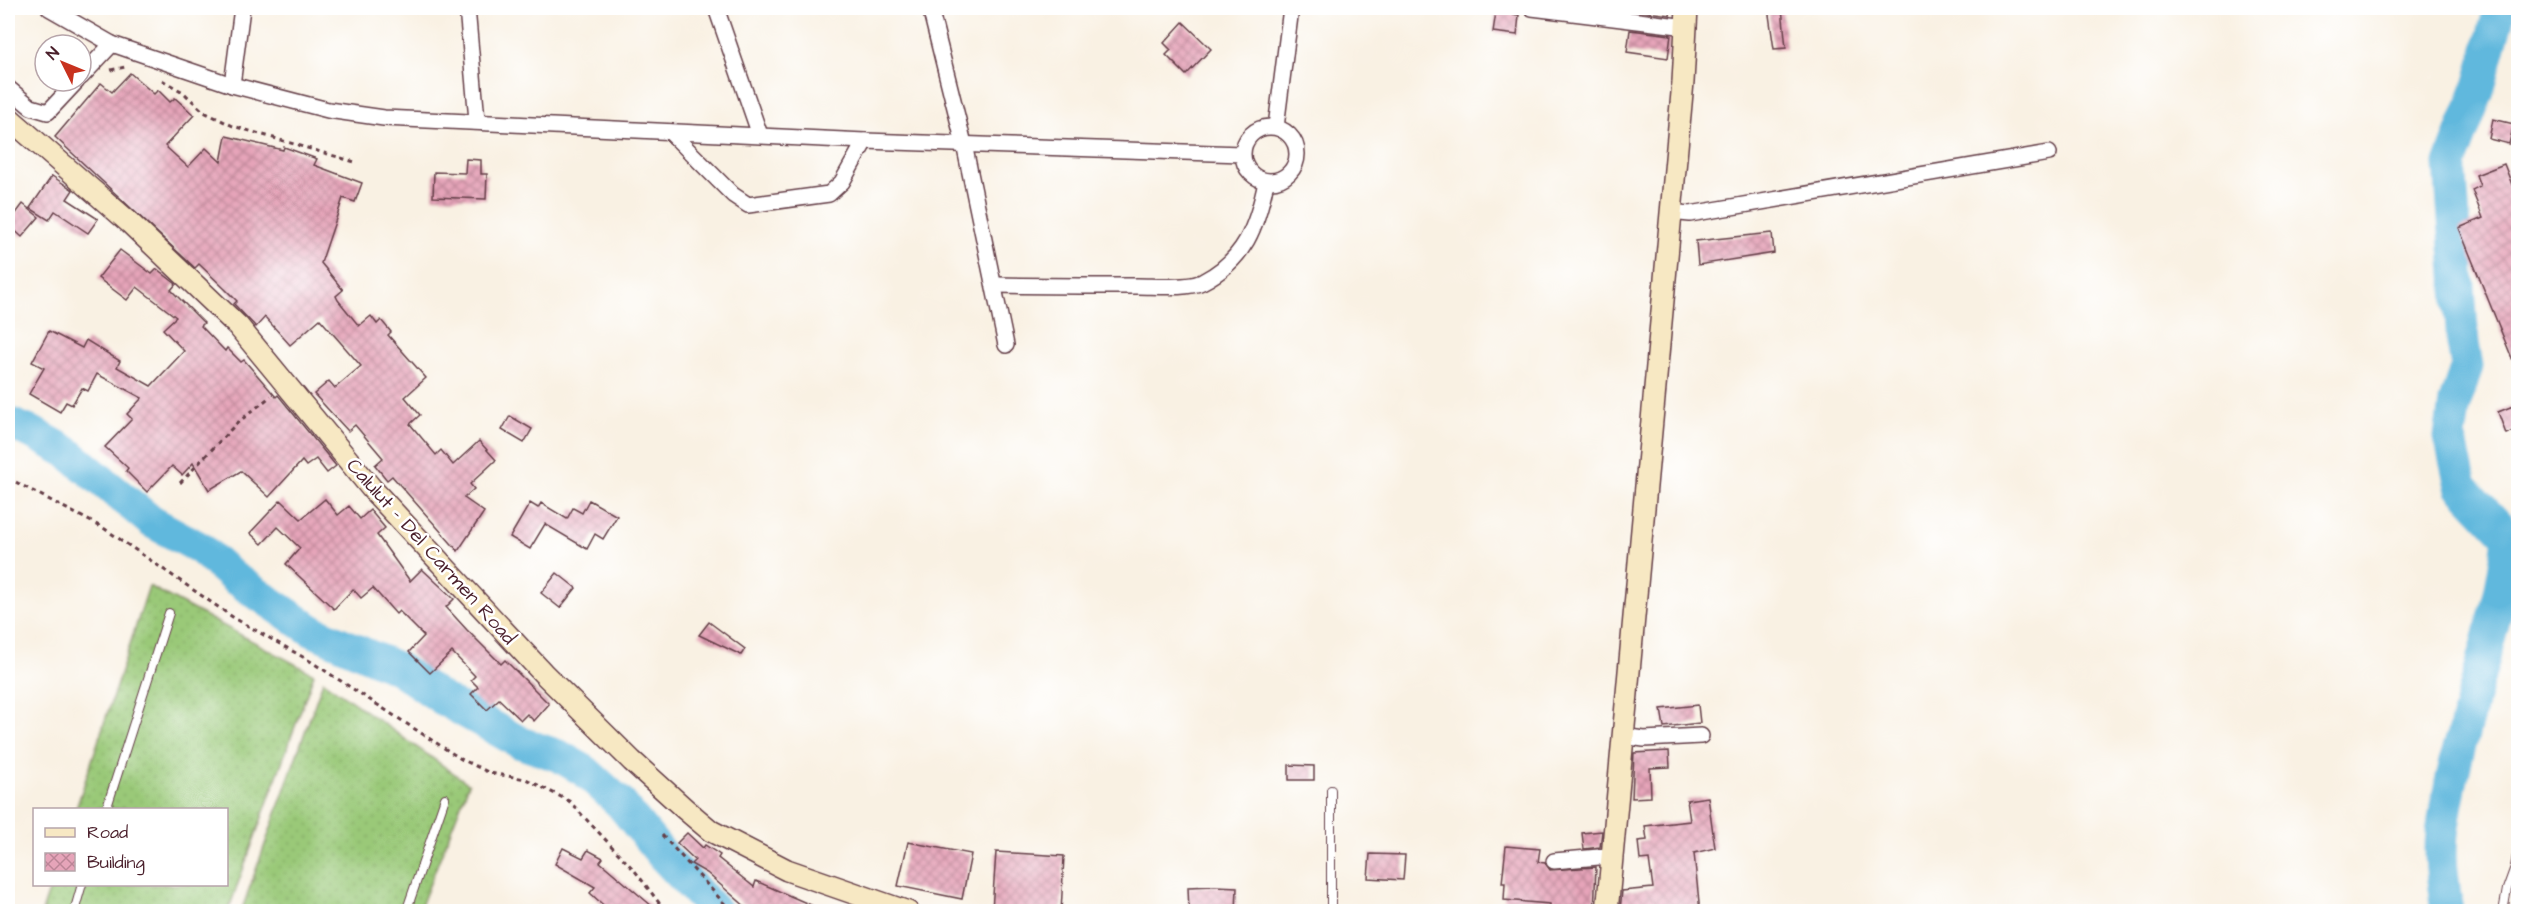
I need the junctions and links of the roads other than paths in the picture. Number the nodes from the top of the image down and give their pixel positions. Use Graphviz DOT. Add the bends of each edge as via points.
graph roads {
  1 [pos="49,8"];
  2 [pos="242,8"];
  3 [pos="467,8"];
  4 [pos="716,8"];
  5 [pos="930,8"];
  6 [pos="1291,8"];
  7 [pos="1532,8"];
  8 [pos="1687,17"];
  9 [pos="112,44"];
  10 [pos="93,64"];
  11 [pos="232,85"];
  12 [pos="8,88"];
  13 [pos="66,93"];
  14 [pos="8,117"];
  15 [pos="477,120"];
  16 [pos="1276,127"];
  17 [pos="670,132"];
  18 [pos="760,135"];
  19 [pos="865,141"];
  20 [pos="964,144"];
  21 [pos="2049,153"];
  22 [pos="1242,154"];
  23 [pos="1266,182"];
  24 [pos="1670,213"];
  25 [pos="996,285"];
  26 [pos="1006,345"];
  27 [pos="169,613"];
  28 [pos="1622,736"];
  29 [pos="1701,736"];
  30 [pos="1331,790"];
  31 [pos="445,798"];
  32 [pos="107,808"];
  33 [pos="2518,849"];
  34 [pos="1610,856"];
  35 [pos="1554,861"];
  36 [pos="2517,868"];
  37 [pos="82,886"];
  38 [pos="74,912"];
  39 [pos="406,912"];
  40 [pos="908,912"];
  41 [pos="1331,912"];
  42 [pos="1607,912"];
  43 [pos="2503,912"];
  1 -- 9 [label="street"];
  2 -- 11 [label="street"];
  3 -- 15 [label="street"];
  4 -- 18 [label="street"];
  5 -- 20 [label="street"];
  6 -- 16 [label="street"];
  7 -- 8 [label="street"];
  8 -- 24 [label="main road"];
  9 -- 10 [label="street"];
  9 -- 11 [label="street"];
  11 -- 15 [label="street" via="328,110 384,117"];
  12 -- 13 [label="street" via="31,107 48,112"];
  14 -- 40 [label="main road, Calulut - Del Carmen Road" via="101,197 238,326 372,489 543,673 694,816 711,831 787,870"];
  15 -- 17 [label="street"];
  16 -- 22 [label="street" via="1253,134"];
  16 -- 23 [label="street" via="1288,133 1297,145 1298,159 1292,172 1280,181"];
  17 -- 18 [label="street"];
  17 -- 19 [label="street" via="748,206 829,194 842,182"];
  18 -- 19 [label="street"];
  19 -- 20 [label="street"];
  20 -- 22 [label="street"];
  20 -- 25 [label="street"];
  21 -- 24 [label="street" via="1690,214"];
  22 -- 23 [label="street" via="1245,167"];
  23 -- 25 [label="street" via="1259,217 1247,243 1201,283"];
  24 -- 28 [label="main road"];
  25 -- 26 [label="street"];
  27 -- 32 [label="lane"];
  28 -- 29 [label="street"];
  28 -- 34 [label="main road"];
  30 -- 41 [label="lane"];
  31 -- 39 [label="lane"];
  33 -- 36 [label="lane"];
  34 -- 35 [label="street"];
  34 -- 42 [label="main road"];
  36 -- 43 [label="lane" via="2507,889"];
  37 -- 38 [label="lane"];
}
